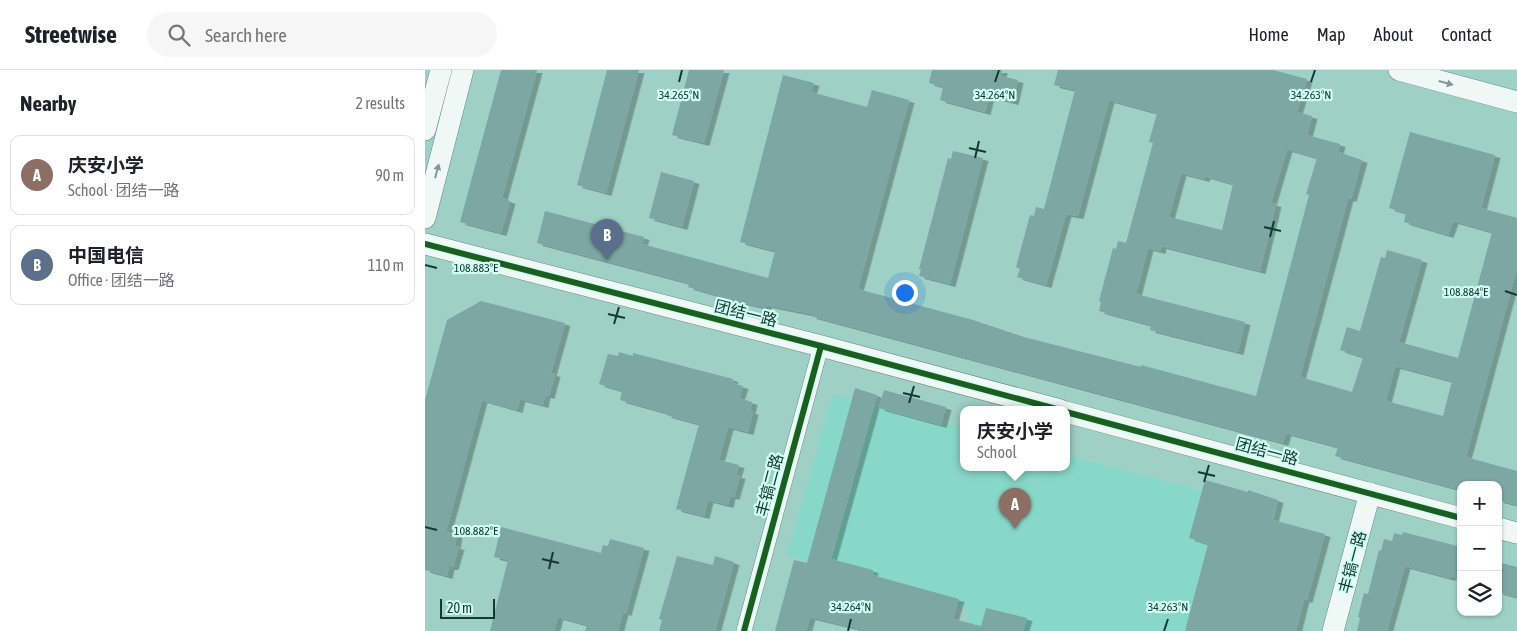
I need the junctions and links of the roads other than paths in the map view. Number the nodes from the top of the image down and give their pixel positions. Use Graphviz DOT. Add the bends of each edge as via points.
graph roads {
  1 [pos="441,70"];
  2 [pos="463,70"];
  3 [pos="1399,70"];
  4 [pos="1517,102"];
  5 [pos="425,130"];
  6 [pos="425,218"];
  7 [pos="425,244"];
  8 [pos="821,346"];
  9 [pos="1045,406"];
  10 [pos="1070,413"];
  11 [pos="1370,493"];
  12 [pos="1457,517"];
  13 [pos="1502,529"];
  14 [pos="1517,533"];
  15 [pos="745,631"];
  16 [pos="1333,631"];
  1 -- 5 [label="street"];
  6 -- 2 [label="street, one-way"];
  3 -- 4 [label="street, one-way"];
  7 -- 8 [label="street, 团结一路"];
  8 -- 9 [label="street, 团结一路"];
  8 -- 15 [label="street, 丰镐二路"];
  10 -- 11 [label="street, 团结一路"];
  11 -- 12 [label="street, 团结一路"];
  11 -- 16 [label="street, 丰镐一路"];
  13 -- 14 [label="street"];
}
